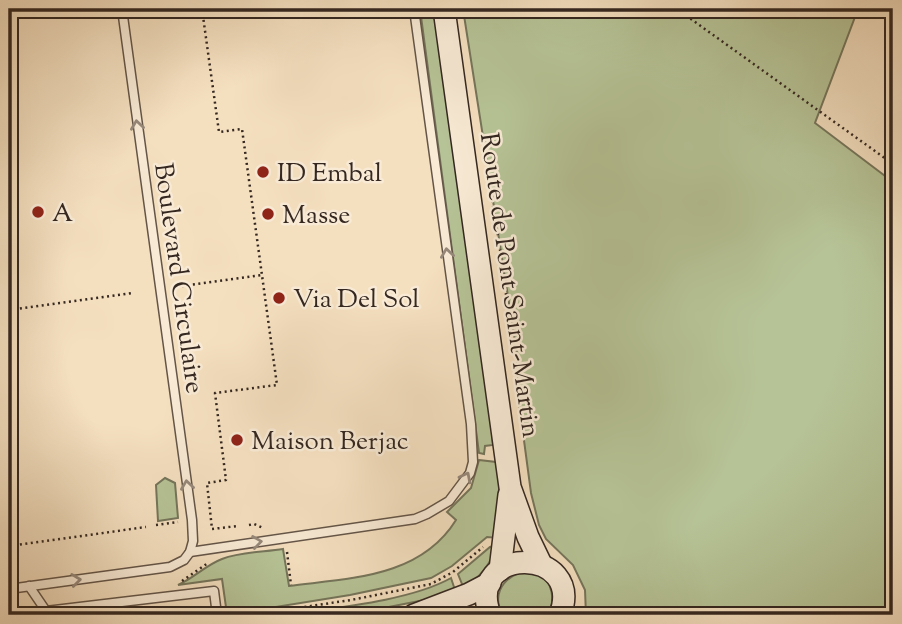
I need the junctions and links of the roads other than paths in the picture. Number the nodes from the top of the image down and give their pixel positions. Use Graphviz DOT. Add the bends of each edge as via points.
graph roads {
  1 [pos="122,9"];
  2 [pos="414,9"];
  3 [pos="444,9"];
  4 [pos="510,487"];
  5 [pos="190,552"];
  6 [pos="541,564"];
  7 [pos="495,576"];
  8 [pos="29,586"];
  9 [pos="9,589"];
  10 [pos="217,615"];
  11 [pos="414,615"];
  12 [pos="490,615"];
  13 [pos="560,615"];
  5 -- 1 [label="lane, Boulevard Circulaire, one-way" via="192,520"];
  5 -- 2 [label="lane, one-way" via="415,519 449,501 470,473 471,424"];
  3 -- 4 [label="main road, Route de Pont Saint-Martin"];
  4 -- 6 [label="main road, Route de Pont Saint-Martin"];
  4 -- 7 [label="main road"];
  8 -- 5 [label="lane, one-way" via="170,567"];
  6 -- 7 [label="main road" via="519,561"];
  6 -- 13 [label="main road, Route de Pont Saint-Martin" via="560,583 564,603"];
  7 -- 11 [label="main road" via="469,594"];
  7 -- 12 [label="main road" via="486,602"];
  8 -- 9 [label="lane"];
  8 -- 10 [label="lane" via="46,611 214,591"];
}
